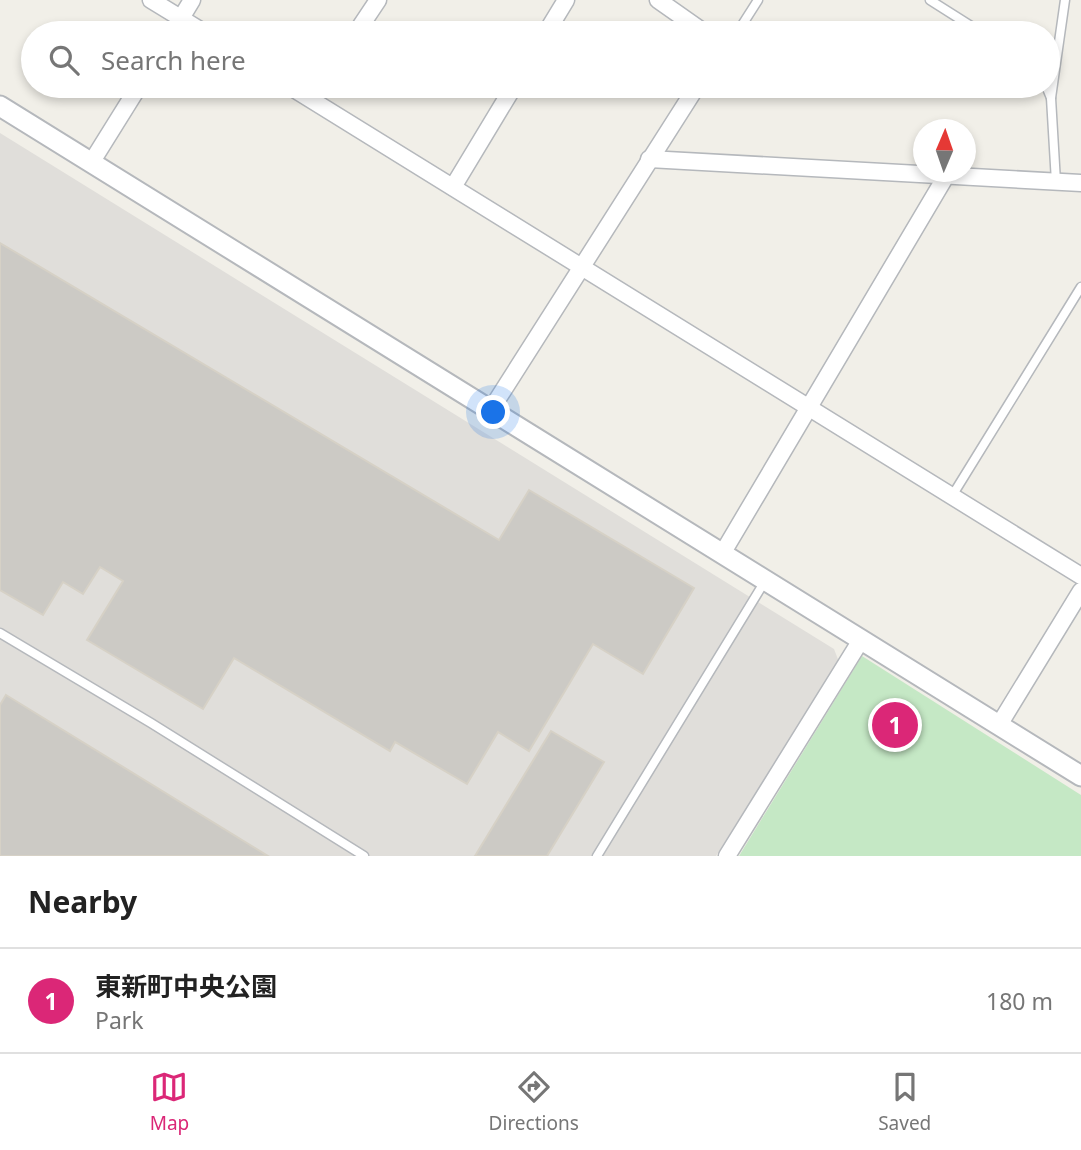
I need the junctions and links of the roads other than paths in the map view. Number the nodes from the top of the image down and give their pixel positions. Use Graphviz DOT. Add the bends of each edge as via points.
graph roads {
  1 [pos="151,0"];
  2 [pos="192,0"];
  3 [pos="378,0"];
  4 [pos="566,0"];
  5 [pos="658,0"];
  6 [pos="758,0"];
  7 [pos="930,0"];
  8 [pos="1065,0"];
  9 [pos="181,19"];
  10 [pos="184,21"];
  11 [pos="364,21"];
  12 [pos="553,21"];
  13 [pos="688,21"];
  14 [pos="745,21"];
  15 [pos="963,21"];
  16 [pos="1060,35"];
  17 [pos="132,98"];
  18 [pos="308,98"];
  19 [pos="315,98"];
  20 [pos="507,98"];
  21 [pos="689,98"];
  22 [pos="1051,98"];
  23 [pos="313,101"];
  24 [pos="0,106"];
  25 [pos="649,159"];
  26 [pos="91,163"];
  27 [pos="913,174"];
  28 [pos="976,178"];
  29 [pos="942,182"];
  30 [pos="1056,182"];
  31 [pos="1081,183"];
  32 [pos="453,187"];
  33 [pos="581,267"];
  34 [pos="1081,287"];
  35 [pos="810,408"];
  36 [pos="490,411"];
  37 [pos="952,496"];
  38 [pos="722,554"];
  39 [pos="1081,576"];
  40 [pos="765,581"];
  41 [pos="1081,591"];
  42 [pos="0,633"];
  43 [pos="862,640"];
  44 [pos="999,725"];
  45 [pos="1081,776"];
  46 [pos="364,856"];
  47 [pos="597,856"];
  48 [pos="727,856"];
  1 -- 9 [label="street"];
  2 -- 9 [label="street"];
  3 -- 11 [label="street"];
  4 -- 12 [label="street"];
  5 -- 13 [label="street"];
  6 -- 14 [label="lane"];
  7 -- 15 [label="lane"];
  8 -- 16 [label="lane"];
  9 -- 10 [label="street"];
  17 -- 26 [label="street"];
  18 -- 23 [label="street"];
  19 -- 23 [label="street"];
  20 -- 32 [label="street"];
  21 -- 25 [label="street"];
  22 -- 30 [label="lane"];
  23 -- 32 [label="street"];
  24 -- 26 [label="street"];
  25 -- 27 [label="street"];
  25 -- 33 [label="street"];
  26 -- 36 [label="street"];
  28 -- 30 [label="street"];
  29 -- 35 [label="street"];
  30 -- 31 [label="street"];
  32 -- 33 [label="street"];
  33 -- 35 [label="street"];
  33 -- 36 [label="street"];
  34 -- 37 [label="lane"];
  35 -- 37 [label="street"];
  35 -- 38 [label="street"];
  36 -- 38 [label="street"];
  37 -- 39 [label="street"];
  38 -- 40 [label="street"];
  40 -- 43 [label="street"];
  40 -- 47 [label="lane"];
  41 -- 44 [label="street"];
  42 -- 46 [label="lane"];
  43 -- 44 [label="street"];
  43 -- 48 [label="street"];
  44 -- 45 [label="street"];
}
